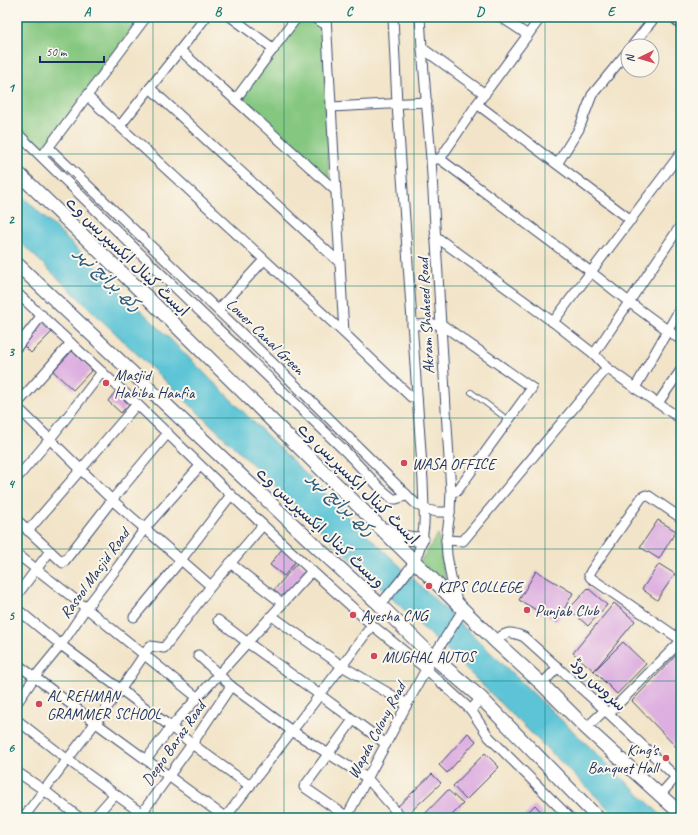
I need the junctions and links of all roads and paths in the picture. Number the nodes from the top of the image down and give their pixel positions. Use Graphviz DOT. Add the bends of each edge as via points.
graph roads {
  1 [pos="146,17"];
  2 [pos="206,17"];
  3 [pos="231,17"];
  4 [pos="297,17"];
  5 [pos="313,17"];
  6 [pos="393,17"];
  7 [pos="420,17"];
  8 [pos="501,17"];
  9 [pos="541,17"];
  10 [pos="654,17"];
  11 [pos="674,17"];
  12 [pos="326,21"];
  13 [pos="681,22"];
  14 [pos="528,35"];
  15 [pos="638,38"];
  16 [pos="422,48"];
  17 [pos="274,49"];
  18 [pos="180,50"];
  19 [pos="620,61"];
  20 [pos="150,88"];
  21 [pos="485,94"];
  22 [pos="87,96"];
  23 [pos="235,100"];
  24 [pos="427,102"];
  25 [pos="397,104"];
  26 [pos="477,104"];
  27 [pos="331,107"];
  28 [pos="120,126"];
  29 [pos="17,133"];
  30 [pos="49,148"];
  31 [pos="681,153"];
  32 [pos="42,157"];
  33 [pos="436,159"];
  34 [pos="557,164"];
  35 [pos="17,172"];
  36 [pos="336,191"];
  37 [pos="630,220"];
  38 [pos="681,225"];
  39 [pos="435,236"];
  40 [pos="264,260"];
  41 [pos="340,263"];
  42 [pos="17,264"];
  43 [pos="591,272"];
  44 [pos="17,293"];
  45 [pos="630,302"];
  46 [pos="681,307"];
  47 [pos="218,310"];
  48 [pos="42,315"];
  49 [pos="553,322"];
  50 [pos="441,324"];
  51 [pos="412,325"];
  52 [pos="668,331"];
  53 [pos="344,333"];
  54 [pos="681,340"];
  55 [pos="71,343"];
  56 [pos="17,347"];
  57 [pos="594,354"];
  58 [pos="607,368"];
  59 [pos="681,370"];
  60 [pos="102,372"];
  61 [pos="635,388"];
  62 [pos="471,392"];
  63 [pos="417,396"];
  64 [pos="658,403"];
  65 [pos="137,404"];
  66 [pos="17,408"];
  67 [pos="681,419"];
  68 [pos="508,420"];
  69 [pos="168,433"];
  70 [pos="50,439"];
  71 [pos="200,466"];
  72 [pos="81,469"];
  73 [pos="17,478"];
  74 [pos="451,492"];
  75 [pos="406,494"];
  76 [pos="230,495"];
  77 [pos="112,500"];
  78 [pos="424,509"];
  79 [pos="364,512"];
  80 [pos="450,512"];
  81 [pos="681,518"];
  82 [pos="17,520"];
  83 [pos="263,525"];
  84 [pos="145,528"];
  85 [pos="28,531"];
  86 [pos="422,539"];
  87 [pos="446,540"];
  88 [pos="50,551"];
  89 [pos="17,554"];
  90 [pos="181,560"];
  91 [pos="230,563"];
  92 [pos="412,565"];
  93 [pos="37,569"];
  94 [pos="312,571"];
  95 [pos="211,586"];
  96 [pos="17,595"];
  97 [pos="282,603"];
  98 [pos="382,603"];
  99 [pos="86,608"];
  100 [pos="17,609"];
  101 [pos="462,614"];
  102 [pos="272,616"];
  103 [pos="134,617"];
  104 [pos="218,620"];
  105 [pos="372,625"];
  106 [pos="495,641"];
  107 [pos="681,641"];
  108 [pos="248,644"];
  109 [pos="61,645"];
  110 [pos="436,653"];
  111 [pos="144,654"];
  112 [pos="198,655"];
  113 [pos="17,664"];
  114 [pos="342,666"];
  115 [pos="558,667"];
  116 [pos="426,669"];
  117 [pos="219,674"];
  118 [pos="34,678"];
  119 [pos="542,684"];
  120 [pos="231,686"];
  121 [pos="121,689"];
  122 [pos="320,695"];
  123 [pos="198,698"];
  124 [pos="480,698"];
  125 [pos="17,703"];
  126 [pos="407,704"];
  127 [pos="471,710"];
  128 [pos="607,711"];
  129 [pos="17,720"];
  130 [pos="353,720"];
  131 [pos="96,723"];
  132 [pos="171,727"];
  133 [pos="586,728"];
  134 [pos="292,730"];
  135 [pos="192,744"];
  136 [pos="386,744"];
  137 [pos="328,754"];
  138 [pos="68,760"];
  139 [pos="146,760"];
  140 [pos="17,772"];
  141 [pos="169,776"];
  142 [pos="367,778"];
  143 [pos="678,779"];
  144 [pos="250,786"];
  145 [pos="44,790"];
  146 [pos="115,794"];
  147 [pos="660,795"];
  148 [pos="681,814"];
  149 [pos="143,816"];
  150 [pos="346,817"];
  151 [pos="23,818"];
  152 [pos="80,818"];
  153 [pos="94,818"];
  154 [pos="225,818"];
  155 [pos="402,818"];
  156 [pos="570,818"];
  157 [pos="598,818"];
  1 -- 22 [label="street"];
  2 -- 18 [label="street"];
  3 -- 17 [label="street"];
  4 -- 17 [label="street"];
  5 -- 12 [label="street"];
  6 -- 25 [label="street, Akram Shaheed Road"];
  7 -- 16 [label="street, Akram Shaheed Road"];
  8 -- 14 [label="street"];
  9 -- 14 [label="street"];
  10 -- 15 [label="street"];
  11 -- 13 [label="street"];
  12 -- 27 [label="street"];
  14 -- 21 [label="street"];
  16 -- 21 [label="street"];
  16 -- 24 [label="street, Akram Shaheed Road"];
  17 -- 23 [label="street"];
  18 -- 20 [label="street"];
  18 -- 23 [label="street"];
  19 -- 34 [label="street" via="592,95 579,129"];
  20 -- 28 [label="street"];
  20 -- 41 [label="street"];
  21 -- 26 [label="street"];
  22 -- 28 [label="street"];
  22 -- 30 [label="street"];
  23 -- 36 [label="street"];
  24 -- 25 [label="street"];
  24 -- 33 [label="street, Akram Shaheed Road"];
  25 -- 27 [label="street"];
  25 -- 51 [label="street, Akram Shaheed Road"];
  26 -- 33 [label="street"];
  26 -- 34 [label="street"];
  27 -- 36 [label="street"];
  28 -- 40 [label="street"];
  29 -- 32 [label="street"];
  30 -- 32 [label="street"];
  30 -- 47 [label="street, Lower Canal Green"];
  31 -- 37 [label="street"];
  32 -- 75 [label="street" via="381,489 392,499"];
  33 -- 39 [label="street, Akram Shaheed Road"];
  33 -- 43 [label="street"];
  34 -- 37 [label="street"];
  35 -- 79 [label="main road, ایسٹ کینال ایکسپریس وے"];
  36 -- 41 [label="street"];
  37 -- 43 [label="street"];
  38 -- 45 [label="street"];
  39 -- 49 [label="street"];
  39 -- 50 [label="street, Akram Shaheed Road"];
  40 -- 47 [label="street"];
  40 -- 53 [label="street"];
  41 -- 53 [label="street"];
  42 -- 98 [label="main road, ویسٹ کینال ایکسپریس وے" via="320,550"];
  43 -- 45 [label="street"];
  43 -- 49 [label="street"];
  44 -- 48 [label="street"];
  45 -- 52 [label="street"];
  45 -- 57 [label="street"];
  46 -- 52 [label="street"];
  47 -- 75 [label="street, Lower Canal Green"];
  48 -- 55 [label="street"];
  48 -- 56 [label="street"];
  49 -- 57 [label="street"];
  50 -- 51 [label="street"];
  50 -- 68 [label="street" via="532,388"];
  50 -- 74 [label="street, Akram Shaheed Road"];
  51 -- 63 [label="street, Akram Shaheed Road"];
  52 -- 54 [label="street"];
  52 -- 61 [label="street"];
  53 -- 63 [label="street" via="411,397"];
  55 -- 60 [label="street"];
  55 -- 66 [label="street"];
  57 -- 58 [label="street"];
  58 -- 61 [label="street"];
  58 -- 87 [label="street" via="462,541"];
  59 -- 64 [label="street"];
  60 -- 65 [label="street"];
  60 -- 70 [label="street"];
  61 -- 64 [label="street"];
  62 -- 68 [label="lane"];
  63 -- 78 [label="street, Akram Shaheed Road"];
  64 -- 67 [label="street"];
  65 -- 69 [label="street"];
  65 -- 72 [label="street"];
  66 -- 70 [label="street"];
  68 -- 74 [label="street" via="457,491"];
  69 -- 71 [label="street"];
  69 -- 77 [label="street"];
  70 -- 72 [label="street"];
  70 -- 73 [label="street"];
  71 -- 76 [label="street"];
  71 -- 84 [label="street, Rasool Masjid Road"];
  72 -- 77 [label="street"];
  72 -- 85 [label="street"];
  74 -- 80 [label="street, Akram Shaheed Road"];
  75 -- 78 [label="street, Lower Canal Green"];
  76 -- 83 [label="street"];
  76 -- 90 [label="street"];
  77 -- 84 [label="street"];
  77 -- 88 [label="street" via="63,563"];
  78 -- 80 [label="street"];
  78 -- 86 [label="street"];
  79 -- 86 [label="main road" via="381,527 396,535"];
  79 -- 92 [label="main road, ایسٹ کینال ایکسپریس وے"];
  80 -- 87 [label="street, Akram Shaheed Road"];
  81 -- 107 [label="street" via="649,496 642,497 589,575"];
  82 -- 85 [label="street"];
  83 -- 91 [label="street"];
  83 -- 94 [label="street"];
  84 -- 90 [label="street"];
  84 -- 99 [label="street, Rasool Masjid Road"];
  85 -- 88 [label="street"];
  86 -- 92 [label="street"];
  87 -- 101 [label="street, Akram Shaheed Road" via="453,589"];
  88 -- 93 [label="street"];
  89 -- 93 [label="street"];
  90 -- 95 [label="street"];
  90 -- 103 [label="street"];
  91 -- 95 [label="street"];
  91 -- 97 [label="street"];
  92 -- 98 [label="street"];
  92 -- 101 [label="main road, ایسٹ کینال ایکسپریس وے"];
  93 -- 96 [label="street"];
  93 -- 99 [label="street"];
  94 -- 97 [label="street"];
  94 -- 105 [label="street"];
  95 -- 111 [label="street" via="164,648 150,646"];
  97 -- 102 [label="street"];
  98 -- 110 [label="main road, ویسٹ کینال ایکسپریس وے"];
  99 -- 109 [label="street, Rasool Masjid Road"];
  99 -- 111 [label="street"];
  100 -- 109 [label="street"];
  101 -- 106 [label="main road, ایسٹ کینال ایکسپریس وے"];
  101 -- 110 [label="street, Wapda Colony Road"];
  102 -- 108 [label="street"];
  102 -- 114 [label="street"];
  104 -- 108 [label="street"];
  105 -- 114 [label="street"];
  105 -- 116 [label="street"];
  106 -- 115 [label="street, سروس روڈ" via="502,634 517,634 524,637"];
  106 -- 119 [label="main road, ایسٹ کینال ایکسپریس وے"];
  107 -- 128 [label="street"];
  108 -- 117 [label="street"];
  108 -- 122 [label="street"];
  109 -- 118 [label="street, Rasool Masjid Road"];
  109 -- 121 [label="street"];
  110 -- 116 [label="street, Wapda Colony Road"];
  110 -- 124 [label="main road, ویسٹ کینال ایکسپریس وے"];
  111 -- 121 [label="street"];
  111 -- 123 [label="street"];
  112 -- 117 [label="street"];
  113 -- 118 [label="street"];
  114 -- 122 [label="street"];
  114 -- 126 [label="street"];
  115 -- 119 [label="street"];
  115 -- 128 [label="street, سروس روڈ"];
  116 -- 126 [label="street, Wapda Colony Road"];
  116 -- 127 [label="street"];
  117 -- 120 [label="street"];
  117 -- 123 [label="street"];
  118 -- 125 [label="street, Rasool Masjid Road"];
  118 -- 131 [label="street"];
  119 -- 133 [label="main road, ایسٹ کینال ایکسپریس وے"];
  120 -- 134 [label="street"];
  120 -- 135 [label="street, Deepo Baraz Road"];
  121 -- 131 [label="street"];
  121 -- 132 [label="street"];
  122 -- 130 [label="street"];
  122 -- 134 [label="street"];
  123 -- 132 [label="street"];
  124 -- 127 [label="street"];
  124 -- 157 [label="main road, ویسٹ کینال ایکسپریس وے"];
  126 -- 136 [label="street, Wapda Colony Road"];
  127 -- 156 [label="street" via="489,737"];
  128 -- 133 [label="street"];
  128 -- 143 [label="street, سروس روڈ"];
  129 -- 138 [label="street"];
  130 -- 136 [label="street"];
  130 -- 137 [label="street"];
  131 -- 138 [label="street"];
  131 -- 139 [label="street"];
  132 -- 135 [label="street"];
  132 -- 139 [label="street"];
  133 -- 147 [label="main road, ایسٹ کینال ایکسپریس وے"];
  134 -- 137 [label="street"];
  134 -- 144 [label="street"];
  135 -- 141 [label="street, Deepo Baraz Road"];
  135 -- 144 [label="street"];
  136 -- 142 [label="street, Wapda Colony Road"];
  137 -- 142 [label="street"];
  137 -- 150 [label="street" via="304,787"];
  138 -- 145 [label="street"];
  138 -- 146 [label="street"];
  139 -- 141 [label="street"];
  140 -- 145 [label="street"];
  141 -- 149 [label="street, Deepo Baraz Road"];
  141 -- 154 [label="street"];
  142 -- 150 [label="street, Wapda Colony Road"];
  142 -- 155 [label="street"];
  143 -- 147 [label="street, سروس روڈ"];
  144 -- 154 [label="street"];
  145 -- 151 [label="street"];
  145 -- 152 [label="street"];
  146 -- 149 [label="street"];
  146 -- 153 [label="street"];
  147 -- 148 [label="main road, ایسٹ کینال ایکسپریس وے"];
}
